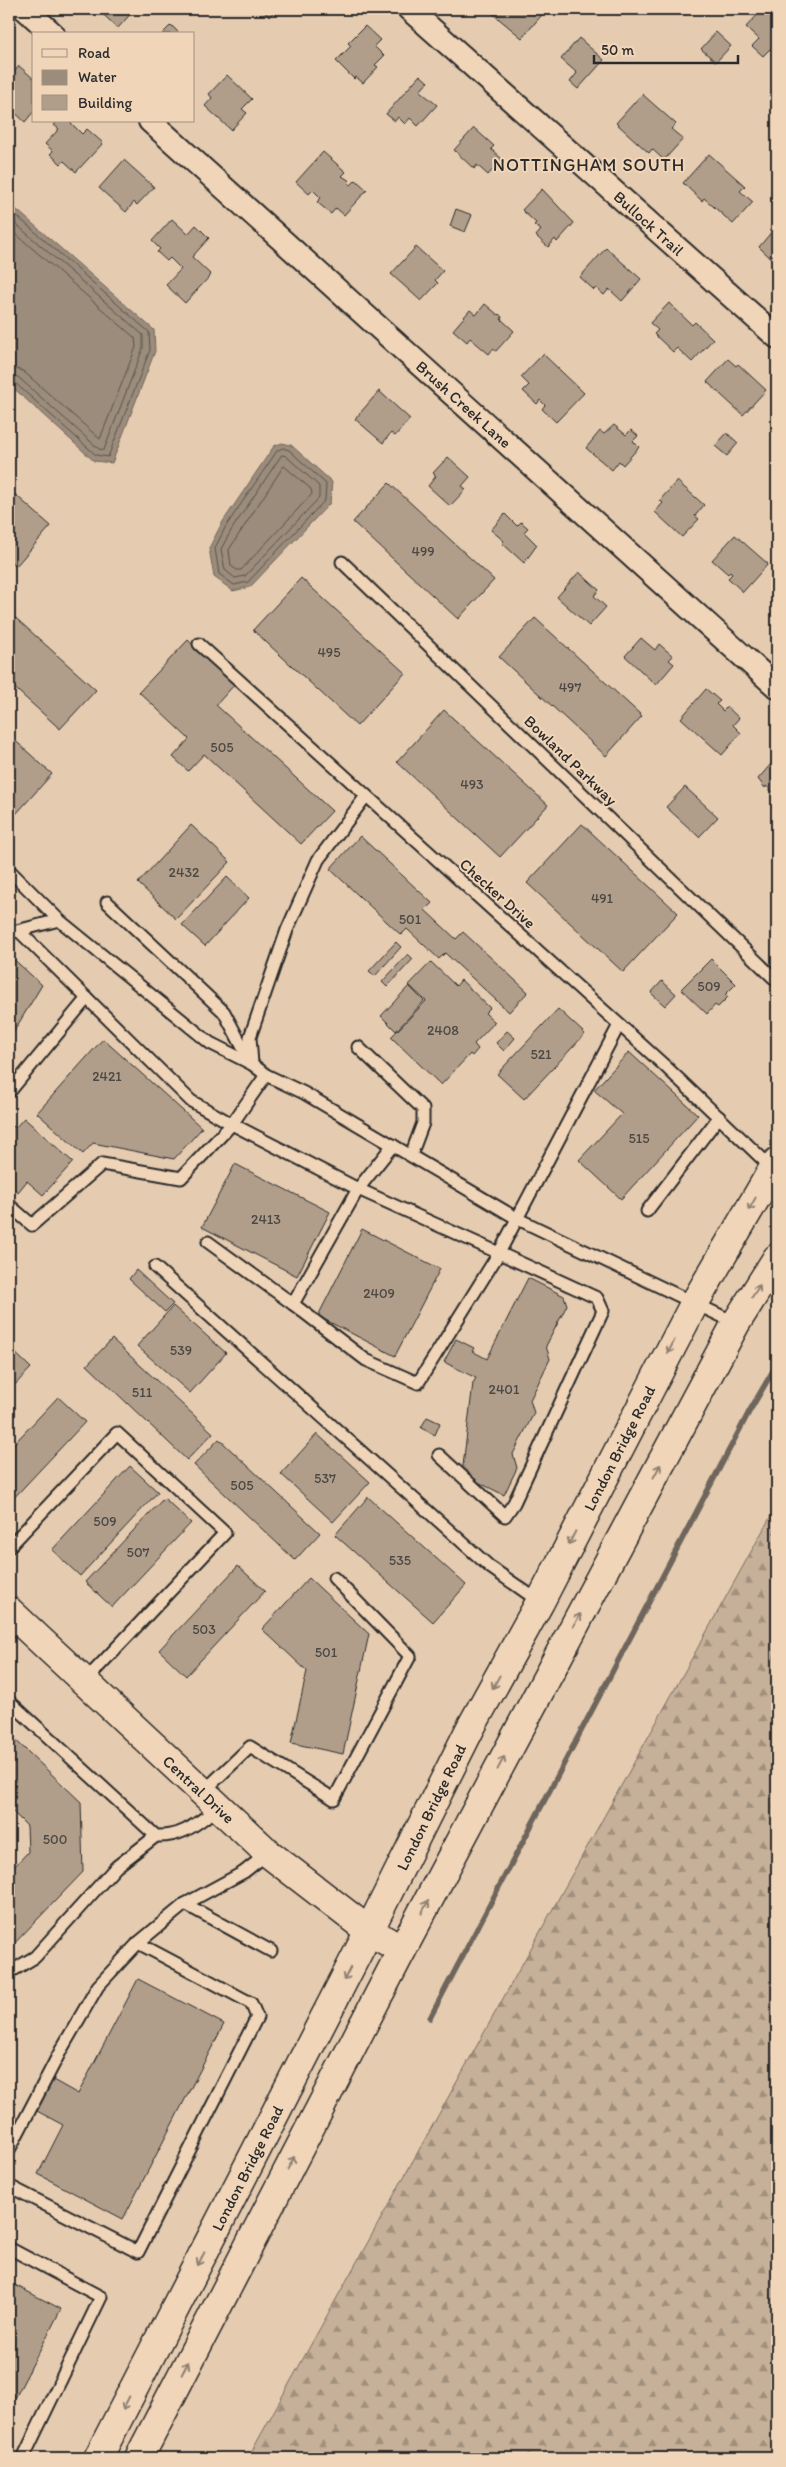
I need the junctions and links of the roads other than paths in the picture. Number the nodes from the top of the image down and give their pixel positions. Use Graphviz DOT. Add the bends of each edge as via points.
graph roads {
  1 [pos="25,9"];
  2 [pos="409,9"];
  3 [pos="51,32"];
  4 [pos="151,122"];
  5 [pos="777,337"];
  6 [pos="342,562"];
  7 [pos="198,644"];
  8 [pos="777,687"];
  9 [pos="366,796"];
  10 [pos="9,870"];
  11 [pos="107,902"];
  12 [pos="59,920"];
  13 [pos="14,932"];
  14 [pos="777,981"];
  15 [pos="87,998"];
  16 [pos="620,1025"];
  17 [pos="358,1047"];
  18 [pos="252,1064"];
  19 [pos="266,1075"];
  20 [pos="11,1090"];
  21 [pos="719,1118"];
  22 [pos="232,1124"];
  23 [pos="393,1144"];
  24 [pos="411,1155"];
  25 [pos="775,1166"];
  26 [pos="358,1189"];
  27 [pos="9,1205"];
  28 [pos="647,1211"];
  29 [pos="518,1219"];
  30 [pos="208,1242"];
  31 [pos="499,1253"];
  32 [pos="777,1258"];
  33 [pos="155,1267"];
  34 [pos="293,1304"];
  35 [pos="694,1304"];
  36 [pos="736,1323"];
  37 [pos="439,1455"];
  38 [pos="9,1547"];
  39 [pos="334,1578"];
  40 [pos="540,1602"];
  41 [pos="9,1611"];
  42 [pos="84,1682"];
  43 [pos="9,1701"];
  44 [pos="211,1800"];
  45 [pos="156,1836"];
  46 [pos="268,1853"];
  47 [pos="185,1904"];
  48 [pos="369,1931"];
  49 [pos="138,1943"];
  50 [pos="402,1950"];
  51 [pos="271,1952"];
  52 [pos="9,1967"];
  53 [pos="9,2150"];
  54 [pos="9,2186"];
  55 [pos="9,2248"];
  56 [pos="23,2458"];
  57 [pos="98,2458"];
  58 [pos="139,2458"];
  1 -- 3 [label="street"];
  2 -- 5 [label="street, Bullock Trail"];
  4 -- 8 [label="street, Brush Creek Lane"];
  6 -- 14 [label="lane, Bowland Parkway"];
  7 -- 9 [label="lane, Checker Drive"];
  9 -- 16 [label="lane, Checker Drive"];
  9 -- 18 [label="lane" via="318,860 287,930 250,1037"];
  10 -- 12 [label="lane"];
  11 -- 18 [label="lane" via="224,1012"];
  12 -- 13 [label="lane"];
  12 -- 18 [label="lane" via="210,1043"];
  13 -- 15 [label="lane"];
  15 -- 20 [label="lane"];
  15 -- 22 [label="lane" via="191,1101"];
  16 -- 21 [label="lane, Checker Drive"];
  16 -- 29 [label="lane"];
  17 -- 24 [label="lane" via="424,1108 423,1123"];
  18 -- 19 [label="lane"];
  19 -- 22 [label="lane"];
  19 -- 23 [label="lane"];
  21 -- 25 [label="lane, Checker Drive"];
  21 -- 28 [label="lane"];
  22 -- 26 [label="lane"];
  22 -- 27 [label="lane" via="181,1178 102,1164 32,1226"];
  23 -- 24 [label="lane"];
  23 -- 26 [label="lane"];
  24 -- 29 [label="lane"];
  25 -- 35 [label="main road, London Bridge Road, one-way"];
  26 -- 31 [label="lane"];
  26 -- 34 [label="lane"];
  29 -- 31 [label="lane"];
  29 -- 35 [label="lane"];
  30 -- 34 [label="lane"];
  31 -- 34 [label="lane" via="418,1382 366,1360"];
  31 -- 37 [label="lane" via="597,1298 603,1311 506,1516"];
  36 -- 32 [label="main road, one-way"];
  33 -- 40 [label="lane" via="490,1567"];
  35 -- 36 [label="lane"];
  35 -- 40 [label="main road, London Bridge Road, one-way"];
  50 -- 36 [label="main road, one-way"];
  38 -- 42 [label="lane" via="117,1433 225,1533"];
  39 -- 44 [label="lane" via="410,1656 334,1799 250,1747"];
  40 -- 48 [label="main road, London Bridge Road, one-way" via="471,1727"];
  41 -- 42 [label="main road, Central Drive"];
  42 -- 44 [label="main road, Central Drive"];
  43 -- 45 [label="lane"];
  44 -- 45 [label="lane" via="184,1832"];
  44 -- 46 [label="main road, Central Drive"];
  45 -- 52 [label="lane" via="116,1867 35,1957 15,1969"];
  46 -- 47 [label="lane" via="244,1872"];
  46 -- 48 [label="main road, Central Drive"];
  47 -- 49 [label="lane"];
  47 -- 51 [label="lane"];
  48 -- 50 [label="main road, Central Drive"];
  48 -- 57 [label="main road, London Bridge Road, one-way"];
  49 -- 53 [label="lane" via="98,1986"];
  49 -- 54 [label="lane" via="251,2003 257,2017 138,2252"];
  58 -- 50 [label="main road, one-way"];
  55 -- 56 [label="lane" via="101,2297"];
}
